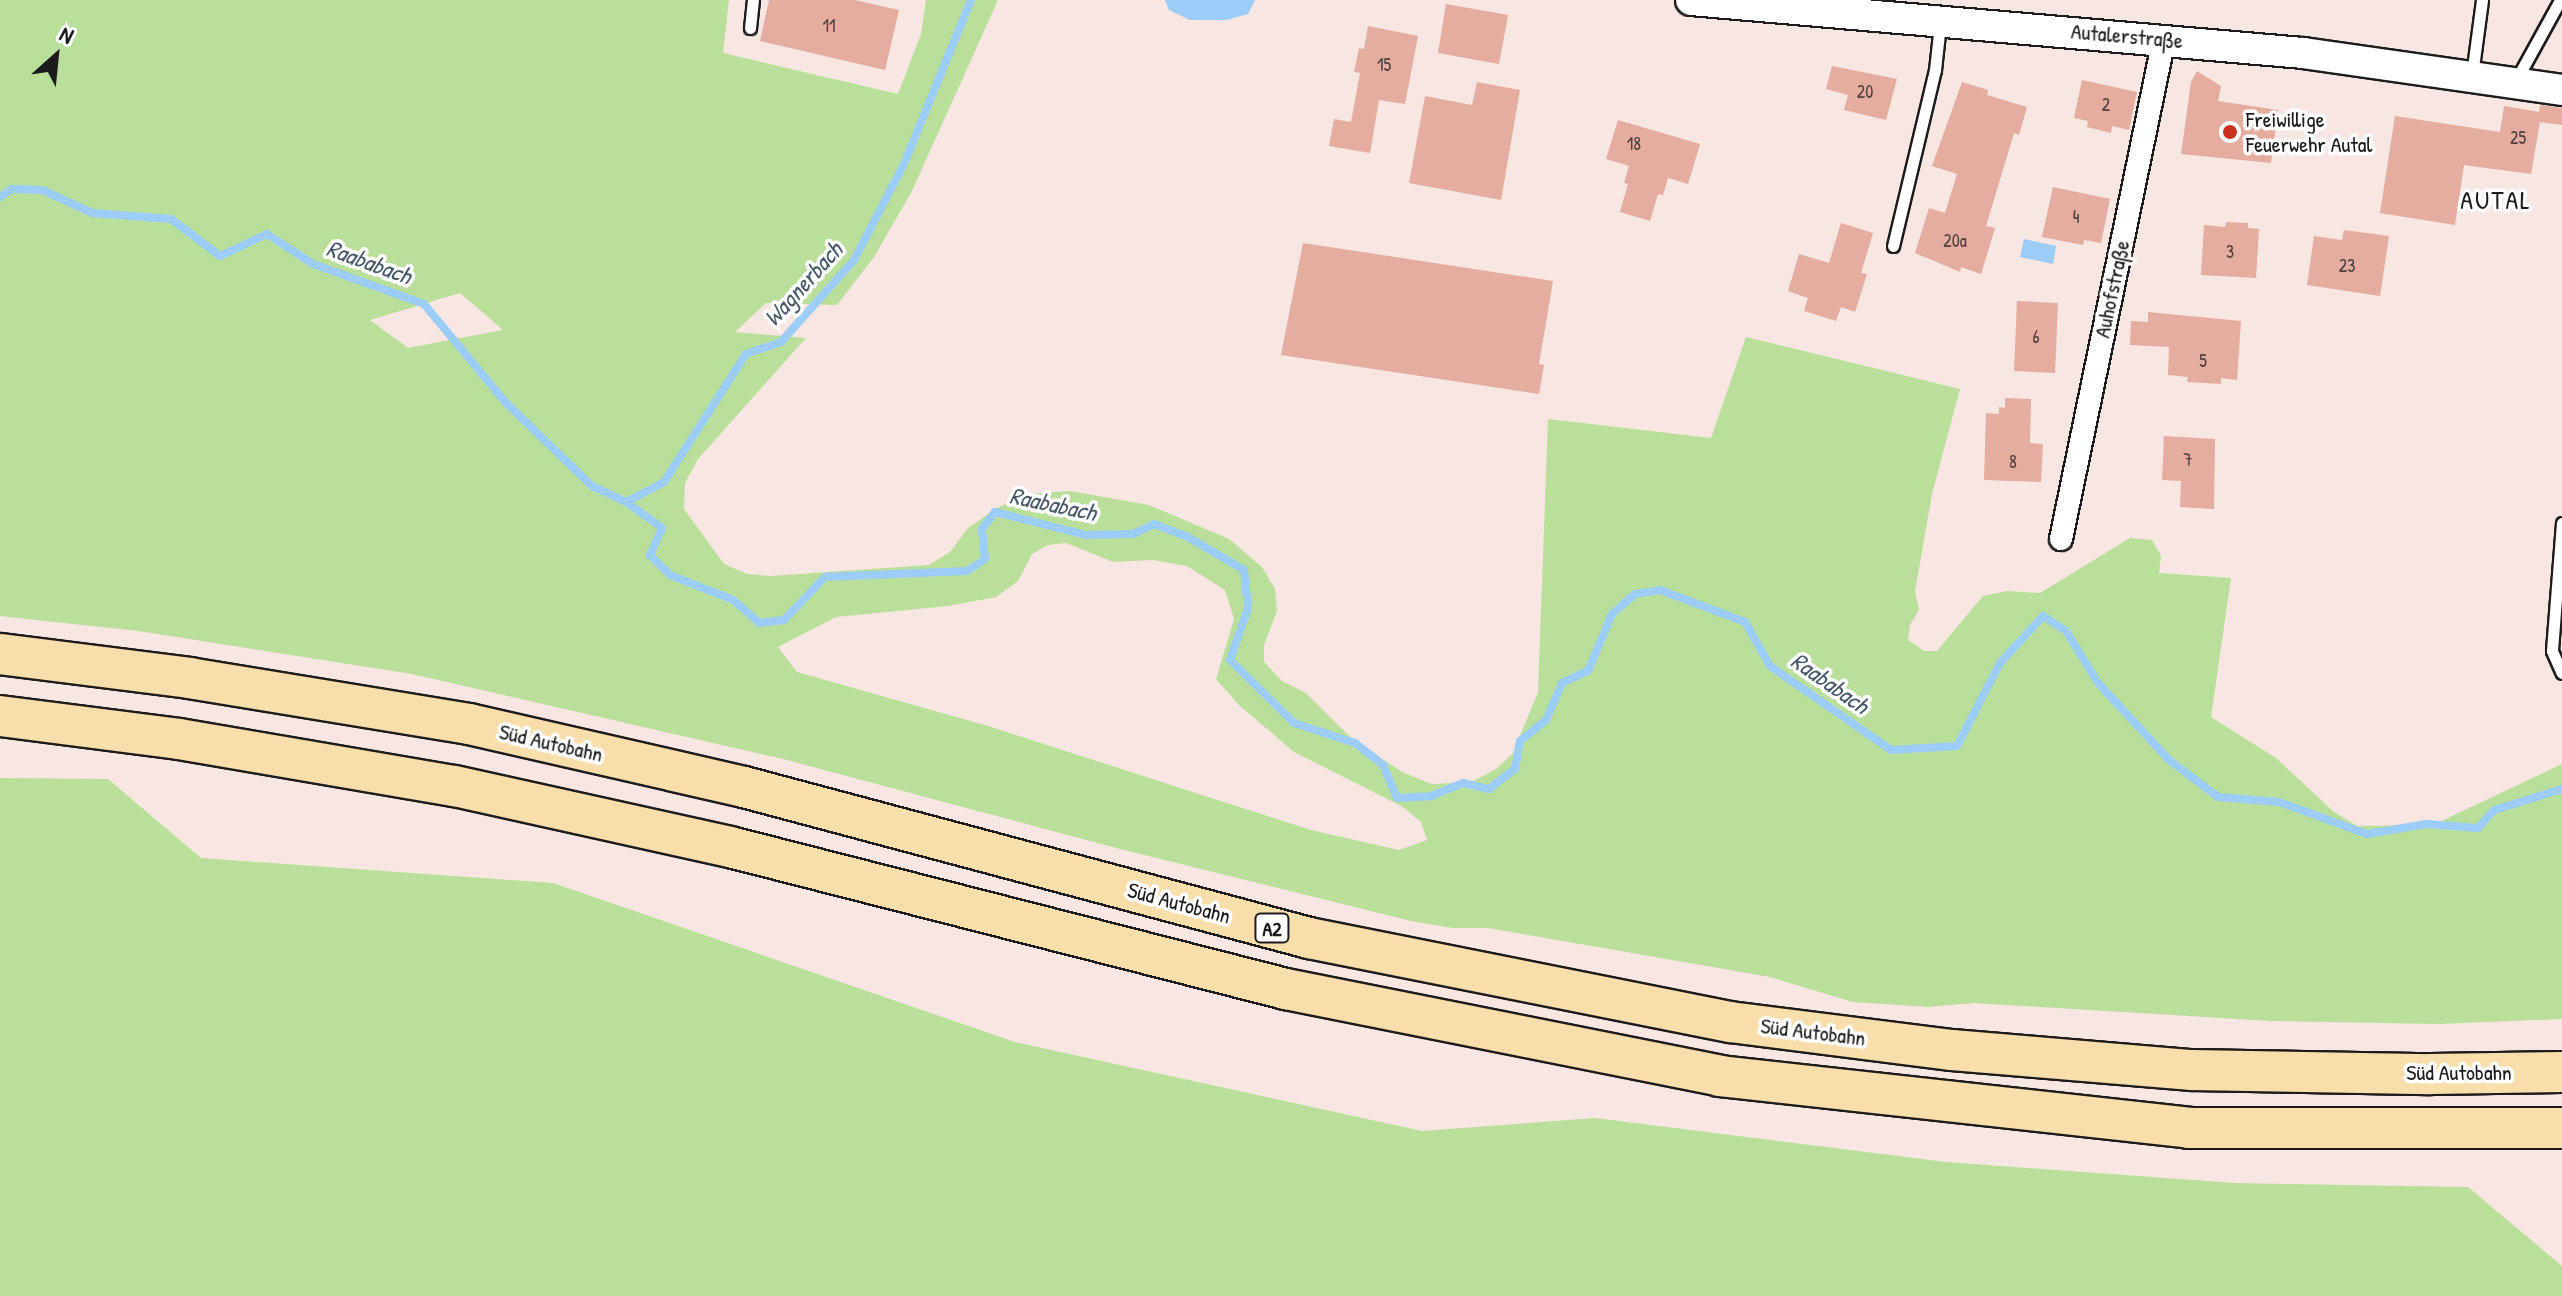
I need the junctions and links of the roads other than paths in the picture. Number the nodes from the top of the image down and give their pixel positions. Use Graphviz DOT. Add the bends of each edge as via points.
graph roads {
  1 [pos="753,0"];
  2 [pos="1691,0"];
  3 [pos="2482,0"];
  4 [pos="2560,0"];
  5 [pos="1941,19"];
  6 [pos="750,28"];
  7 [pos="2164,39"];
  8 [pos="2472,76"];
  9 [pos="2515,83"];
  10 [pos="2562,90"];
  11 [pos="1893,246"];
  12 [pos="2562,523"];
  13 [pos="2061,539"];
  14 [pos="0,654"];
  15 [pos="2562,673"];
  16 [pos="0,716"];
  17 [pos="2562,1072"];
  18 [pos="2562,1128"];
  1 -- 6 [label="lane"];
  2 -- 5 [label="main road, Autalerstraße"];
  3 -- 8 [label="lane"];
  4 -- 9 [label="lane"];
  5 -- 7 [label="main road, Autalerstraße"];
  5 -- 11 [label="lane" via="1935,70"];
  7 -- 8 [label="main road, Autalerstraße"];
  7 -- 13 [label="street, Auhofstraße"];
  8 -- 9 [label="main road, Autalerstraße"];
  9 -- 10 [label="main road, Autalerstraße"];
  12 -- 15 [label="lane" via="2552,651"];
  14 -- 17 [label="highway, Süd Autobahn / A2" via="189,678 469,724 744,787 1309,938 1730,1022 1952,1050 2192,1070"];
  16 -- 18 [label="highway" via="179,739 455,786 730,847 1286,989 1720,1076 2189,1128"];
}
